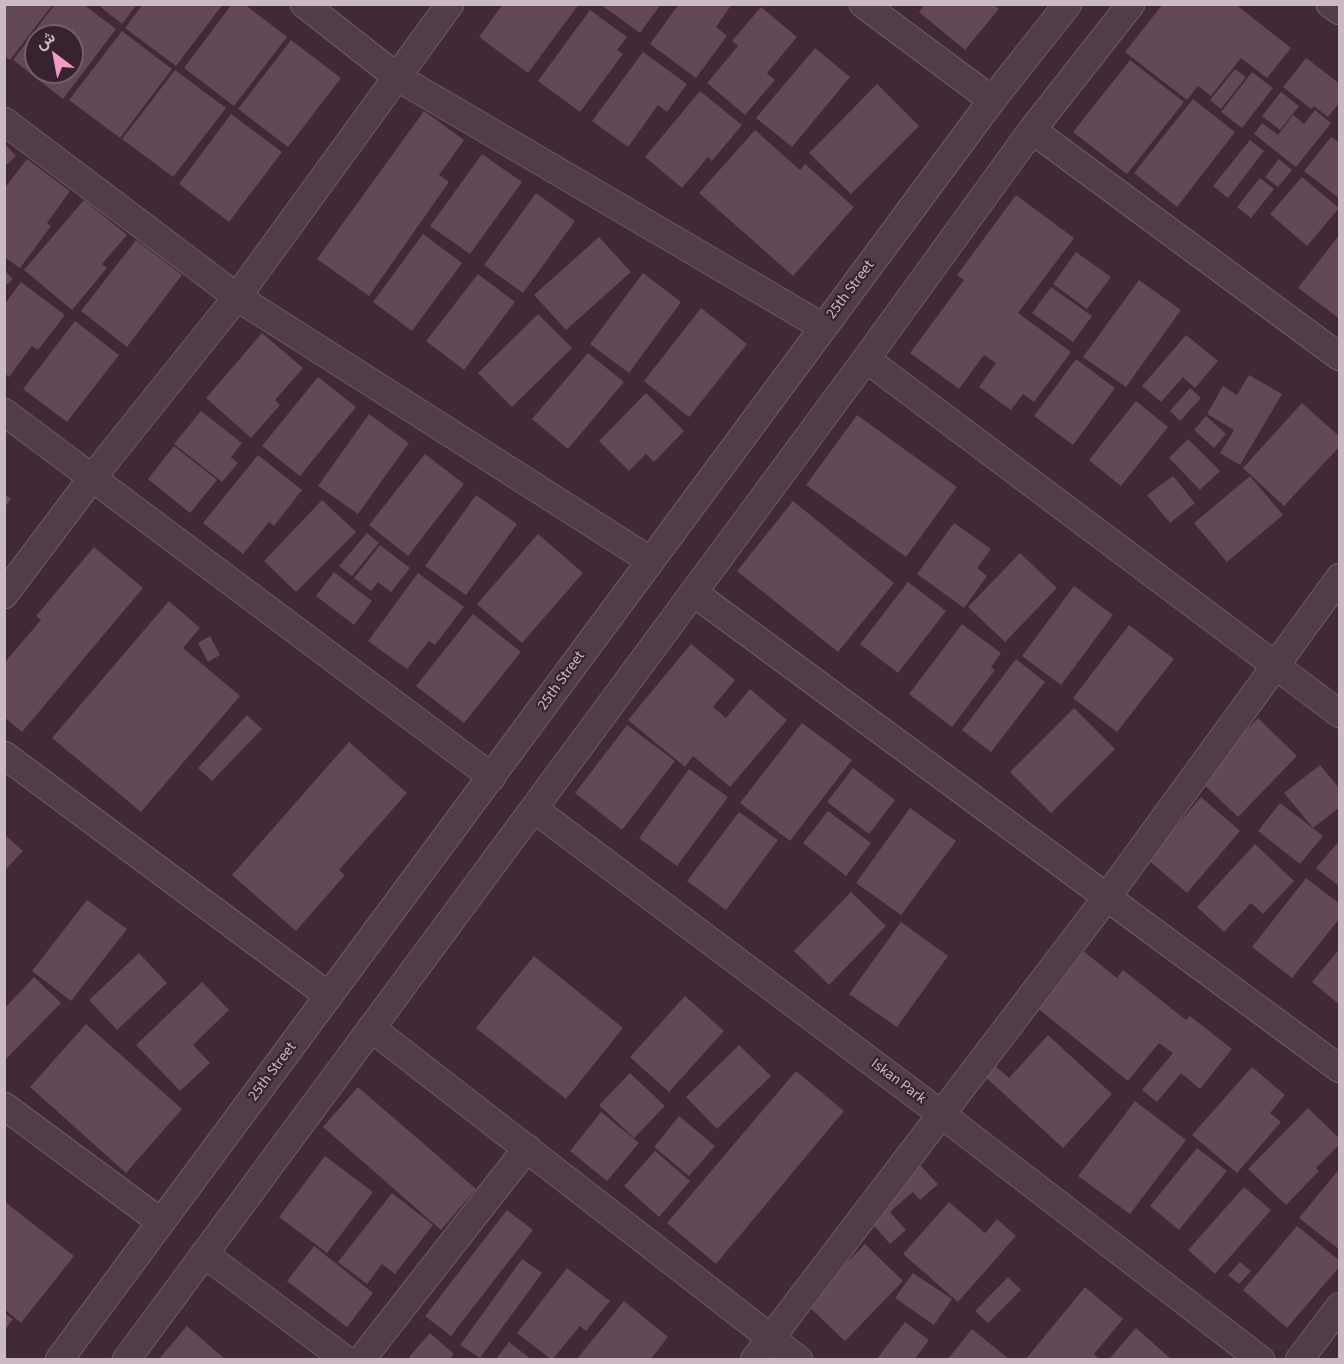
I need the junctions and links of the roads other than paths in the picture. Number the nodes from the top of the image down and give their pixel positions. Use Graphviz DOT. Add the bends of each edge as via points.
graph roads {
  1 [pos="304,4"];
  2 [pos="450,4"];
  3 [pos="863,4"];
  4 [pos="1068,4"];
  5 [pos="1131,4"];
  6 [pos="1329,4"];
  7 [pos="1340,11"];
  8 [pos="397,77"];
  9 [pos="992,100"];
  10 [pos="4,121"];
  11 [pos="1032,130"];
  12 [pos="237,297"];
  13 [pos="824,327"];
  14 [pos="1340,357"];
  15 [pos="866,359"];
  16 [pos="4,412"];
  17 [pos="92,478"];
  18 [pos="651,561"];
  19 [pos="1340,578"];
  20 [pos="694,593"];
  21 [pos="4,595"];
  22 [pos="1275,666"];
  23 [pos="1340,714"];
  24 [pos="4,755"];
  25 [pos="492,777"];
  26 [pos="534,809"];
  27 [pos="1107,897"];
  28 [pos="329,996"];
  29 [pos="371,1028"];
  30 [pos="1340,1069"];
  31 [pos="4,1106"];
  32 [pos="941,1114"];
  33 [pos="526,1148"];
  34 [pos="161,1222"];
  35 [pos="204,1254"];
  36 [pos="1340,1306"];
  37 [pos="770,1338"];
  38 [pos="59,1359"];
  39 [pos="126,1359"];
  40 [pos="346,1359"];
  41 [pos="361,1359"];
  42 [pos="754,1359"];
  43 [pos="799,1359"];
  44 [pos="1261,1359"];
  45 [pos="1299,1359"];
  1 -- 8 [label="street"];
  2 -- 8 [label="street"];
  3 -- 9 [label="street"];
  4 -- 9 [label="street, 25th Street"];
  5 -- 11 [label="street"];
  6 -- 7 [label="street"];
  8 -- 12 [label="street"];
  8 -- 13 [label="street"];
  9 -- 13 [label="street, 25th Street"];
  10 -- 12 [label="street"];
  11 -- 14 [label="street"];
  11 -- 15 [label="street"];
  12 -- 17 [label="street"];
  12 -- 18 [label="street"];
  13 -- 18 [label="street, 25th Street"];
  15 -- 20 [label="street"];
  15 -- 22 [label="street"];
  16 -- 17 [label="street"];
  17 -- 21 [label="street"];
  17 -- 25 [label="street"];
  18 -- 25 [label="street, 25th Street"];
  19 -- 22 [label="street"];
  20 -- 26 [label="street"];
  20 -- 27 [label="street"];
  22 -- 23 [label="street"];
  22 -- 27 [label="street"];
  24 -- 28 [label="street"];
  25 -- 28 [label="street, 25th Street"];
  26 -- 29 [label="street"];
  26 -- 32 [label="street, Iskan Park"];
  27 -- 30 [label="street"];
  27 -- 32 [label="street"];
  28 -- 34 [label="street, 25th Street"];
  29 -- 33 [label="street"];
  29 -- 35 [label="street"];
  31 -- 34 [label="street"];
  32 -- 37 [label="street"];
  32 -- 44 [label="street, Iskan Park"];
  33 -- 37 [label="street"];
  33 -- 41 [label="street"];
  34 -- 38 [label="street, 25th Street"];
  35 -- 39 [label="street"];
  35 -- 40 [label="street"];
  36 -- 45 [label="street"];
  37 -- 42 [label="street"];
  37 -- 43 [label="street"];
}
